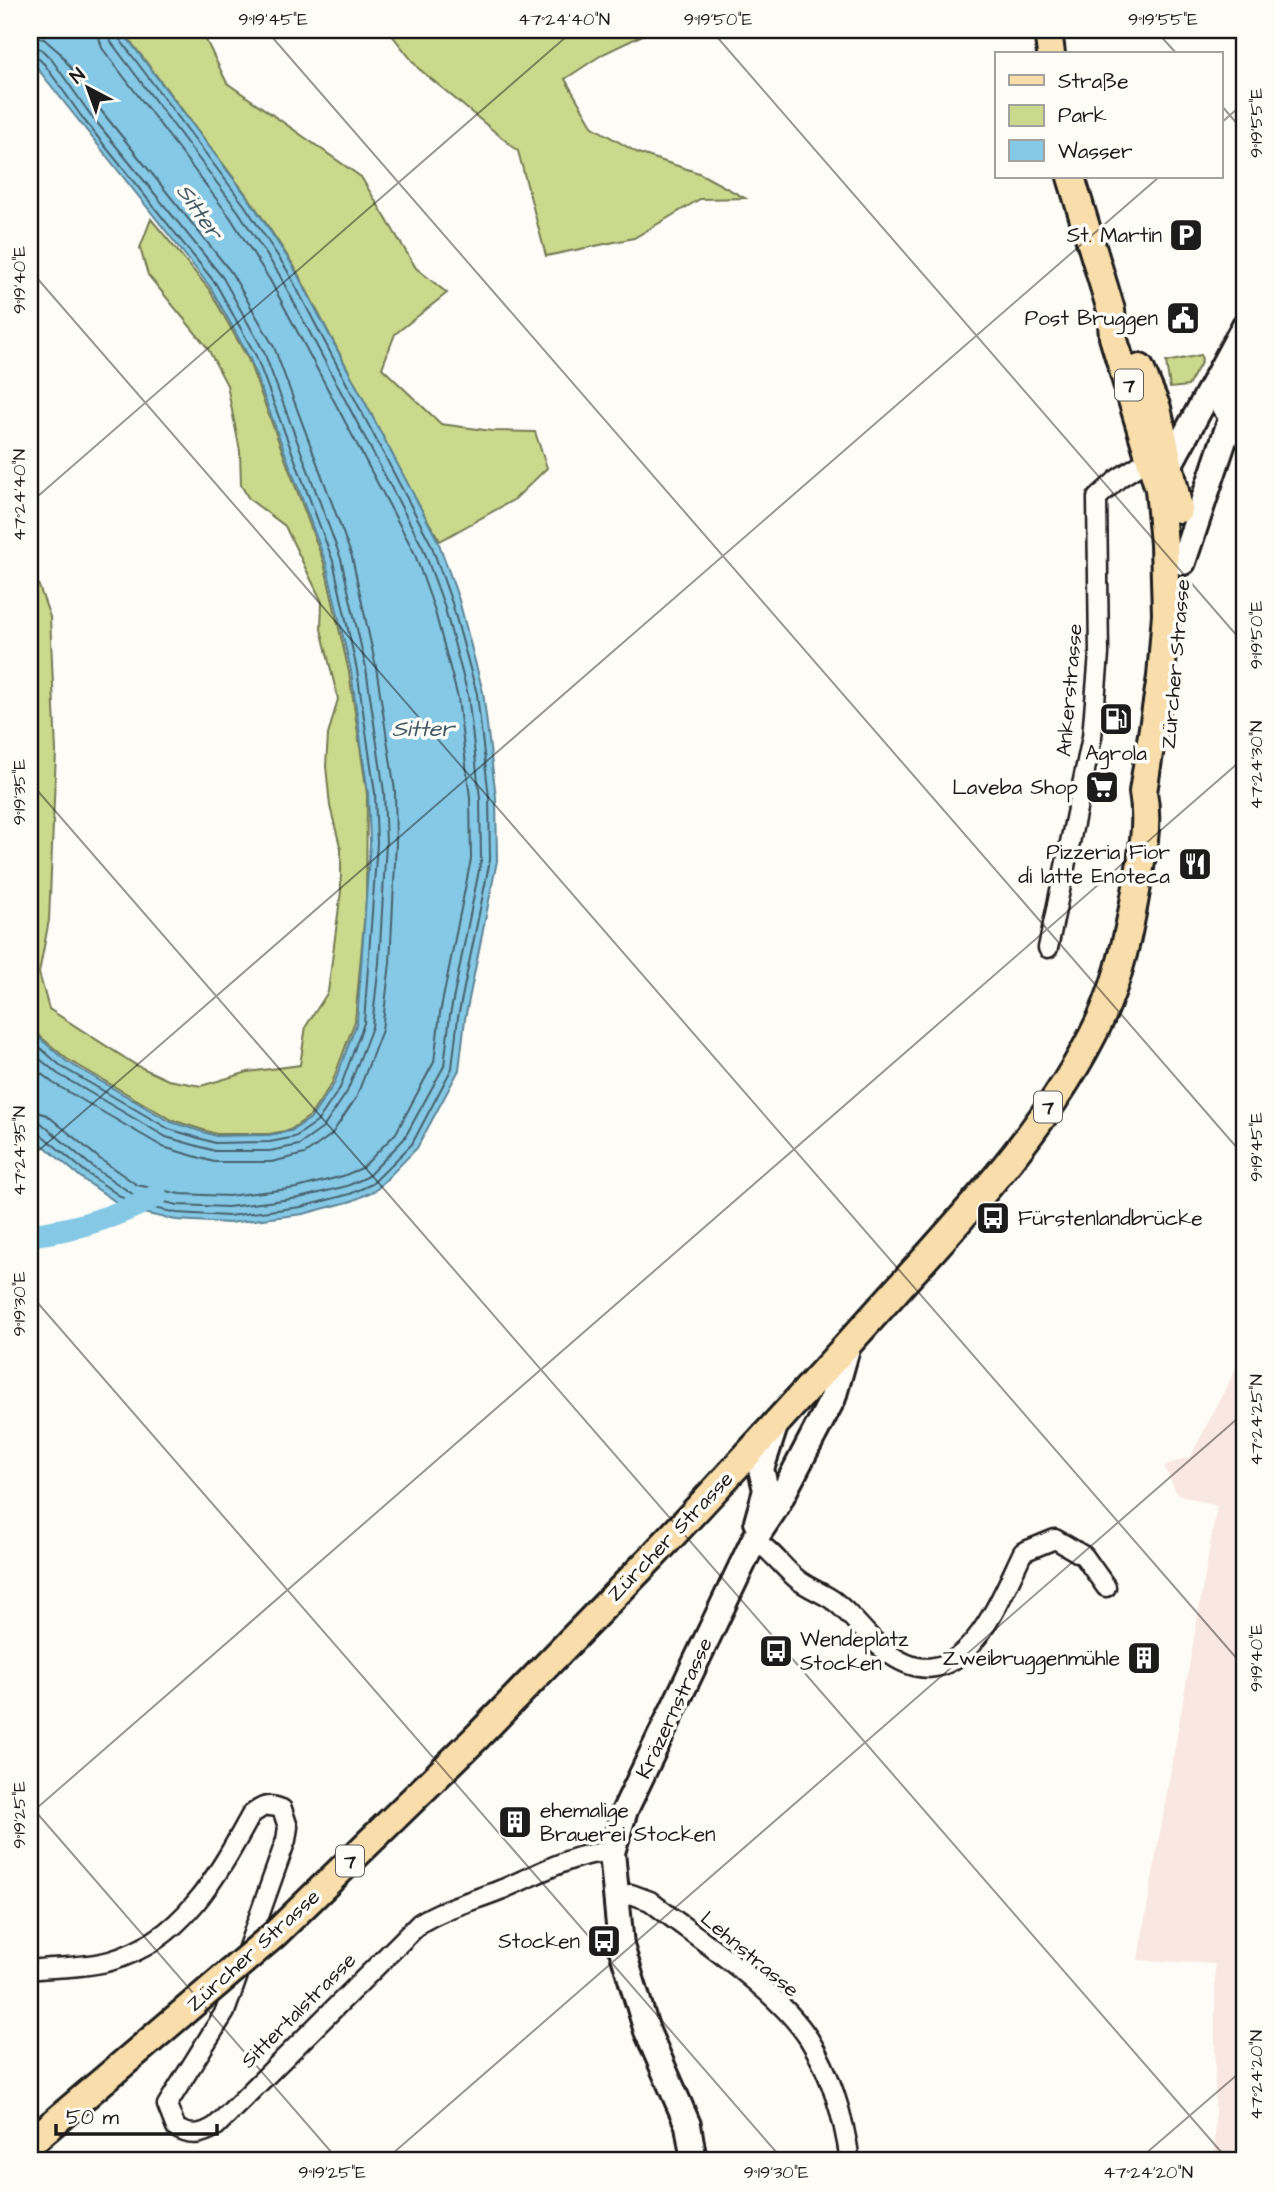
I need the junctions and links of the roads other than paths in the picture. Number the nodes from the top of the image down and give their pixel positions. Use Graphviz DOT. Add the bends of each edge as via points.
graph roads {
  1 [pos="1048,30"];
  2 [pos="1051,52"];
  3 [pos="1071,178"];
  4 [pos="1111,310"];
  5 [pos="1242,330"];
  6 [pos="1245,377"];
  7 [pos="1230,420"];
  8 [pos="1175,431"];
  9 [pos="1245,440"];
  10 [pos="1160,461"];
  11 [pos="1184,562"];
  12 [pos="1148,817"];
  13 [pos="1048,948"];
  14 [pos="848,1345"];
  15 [pos="776,1423"];
  16 [pos="761,1469"];
  17 [pos="723,1481"];
  18 [pos="754,1540"];
  19 [pos="1106,1587"];
  20 [pos="612,1852"];
  21 [pos="615,1896"];
  22 [pos="30,1970"];
  23 [pos="30,2143"];
  24 [pos="694,2161"];
  25 [pos="850,2161"];
  1 -- 2 [label="main road"];
  3 -- 4 [label="main road, Zürcher Strasse / 7"];
  4 -- 8 [label="main road, Zürcher Strasse / 7"];
  4 -- 10 [label="main road, Zürcher Strasse / 7" via="1113,337"];
  5 -- 7 [label="street" via="1240,351 1220,405"];
  5 -- 8 [label="street"];
  6 -- 7 [label="street"];
  7 -- 9 [label="street"];
  7 -- 11 [label="street"];
  8 -- 10 [label="main road, Zürcher Strasse / 7"];
  10 -- 11 [label="main road, Zürcher Strasse / 7" via="1178,496"];
  10 -- 12 [label="main road, Zürcher Strasse / 7" via="1166,614 1143,792"];
  10 -- 13 [label="street, Ankerstrasse" via="1119,478 1097,498 1099,654 1092,737"];
  11 -- 12 [label="main road, Zürcher Strasse / 7" via="1185,603 1162,791"];
  12 -- 14 [label="main road, Zürcher Strasse / 7" via="1123,958 1100,1020 1079,1058 989,1185"];
  14 -- 15 [label="main road, Zürcher Strasse / 7"];
  14 -- 18 [label="street, Kräzernstrasse" via="833,1398"];
  15 -- 16 [label="street, Kräzernstrasse"];
  15 -- 17 [label="main road, Zürcher Strasse / 7"];
  16 -- 17 [label="street"];
  16 -- 18 [label="street, Kräzernstrasse" via="766,1490"];
  17 -- 23 [label="main road, Zürcher Strasse / 7, bridge" via="476,1738 275,1934"];
  18 -- 19 [label="street" via="769,1548 797,1579 834,1601 885,1651 912,1664 936,1665 967,1651 980,1637 1023,1552 1055,1539 1084,1556"];
  18 -- 20 [label="street, Kräzernstrasse" via="625,1810"];
  20 -- 21 [label="street, Kräzernstrasse"];
  20 -- 22 [label="street, Sittertalstrasse" via="577,1857 436,1912 420,1923 205,2133 184,2133 176,2127 167,2105 225,2012 286,1840 288,1827 282,1809 272,1804 251,1815 196,1905 168,1933 109,1962"];
  21 -- 24 [label="street, Kräzernstrasse" via="629,1978 688,2124"];
  21 -- 25 [label="street, Lehnstrasse" via="631,1894 650,1902 792,2018 830,2078"];
}
